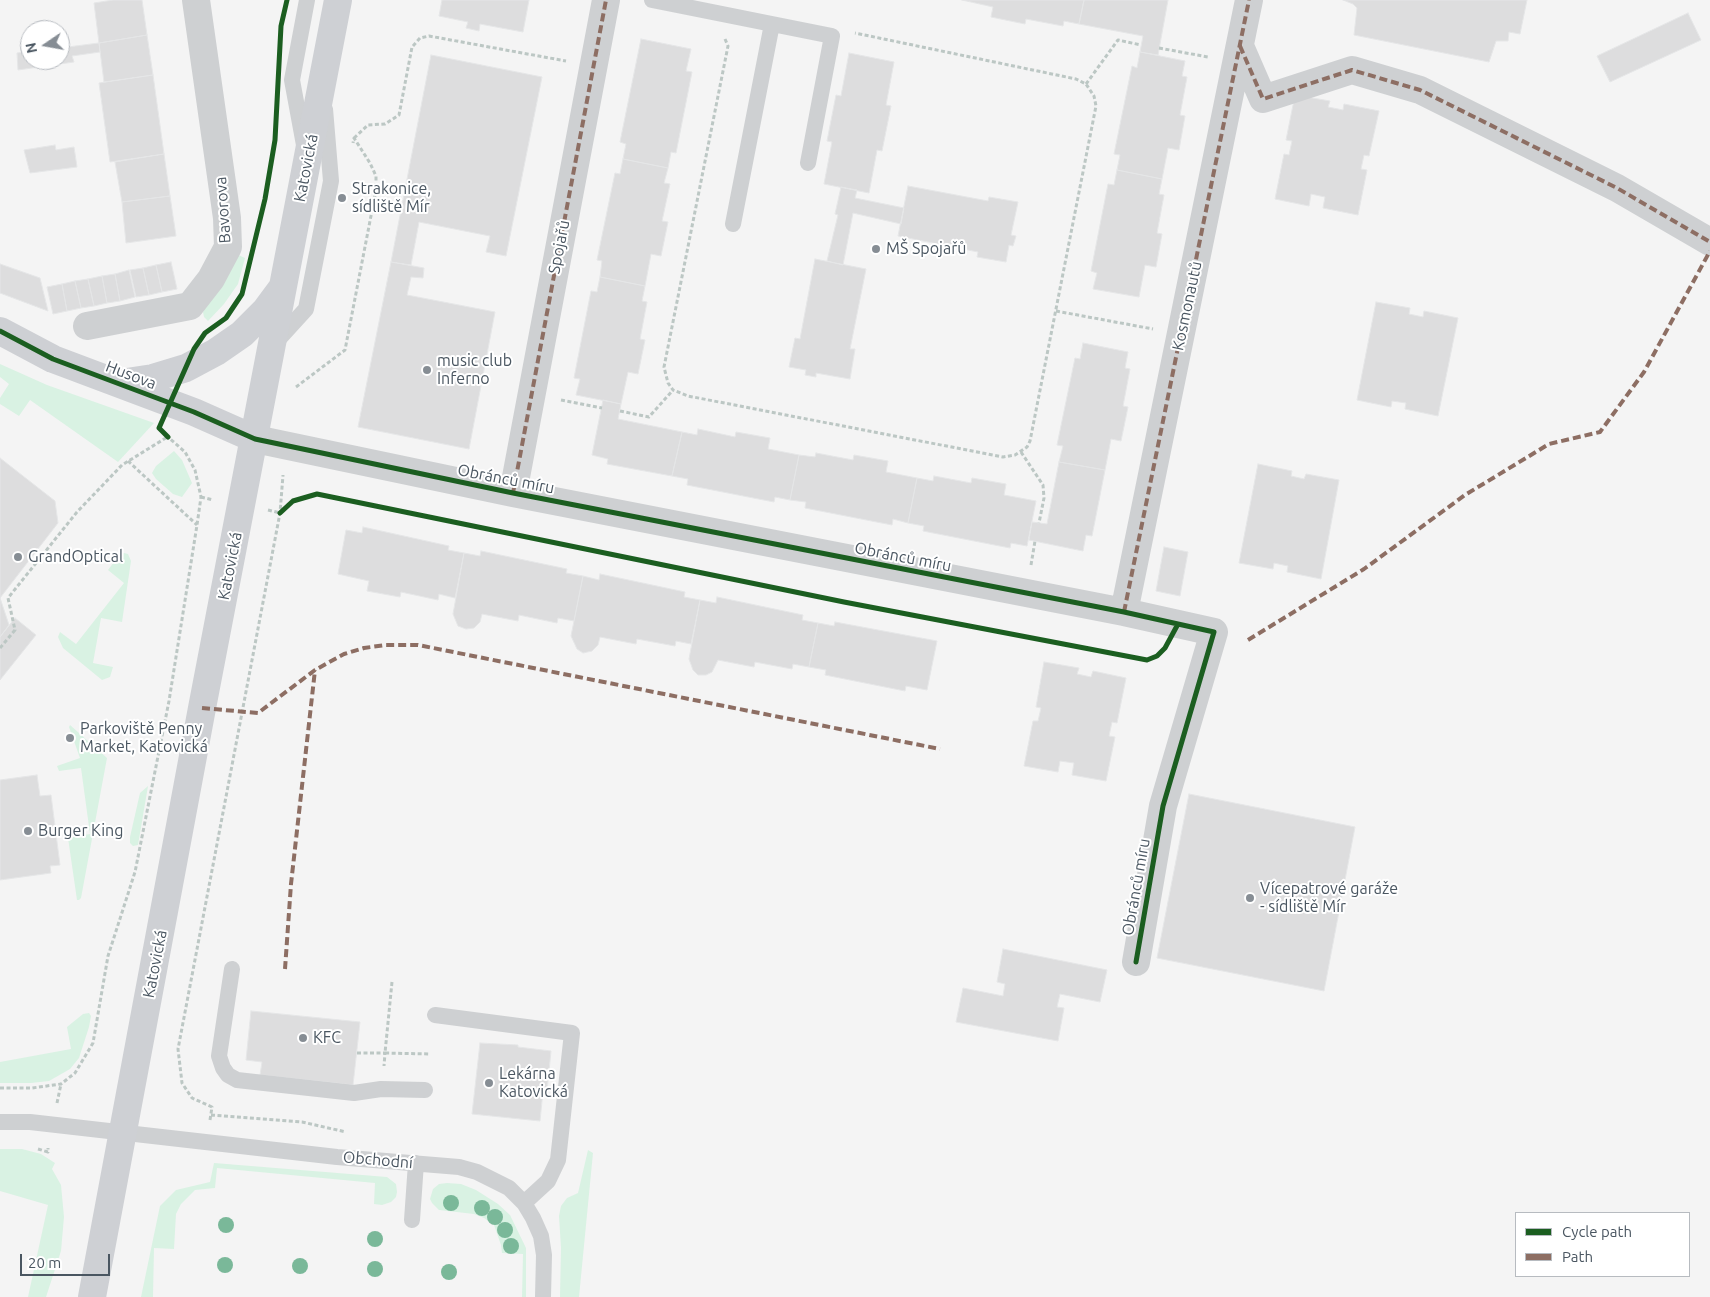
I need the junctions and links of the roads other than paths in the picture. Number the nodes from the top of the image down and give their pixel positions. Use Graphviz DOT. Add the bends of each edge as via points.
graph roads {
  1 [pos="196,0"];
  2 [pos="307,0"];
  3 [pos="338,0"];
  4 [pos="606,0"];
  5 [pos="652,0"];
  6 [pos="1250,0"];
  7 [pos="772,24"];
  8 [pos="1240,46"];
  9 [pos="323,79"];
  10 [pos="307,162"];
  11 [pos="808,162"];
  12 [pos="733,224"];
  13 [pos="1710,242"];
  14 [pos="284,285"];
  15 [pos="87,326"];
  16 [pos="0,331"];
  17 [pos="272,347"];
  18 [pos="118,384"];
  19 [pos="255,439"];
  20 [pos="513,493"];
  21 [pos="1124,612"];
  22 [pos="1136,962"];
  23 [pos="232,969"];
  24 [pos="435,1015"];
  25 [pos="425,1090"];
  26 [pos="0,1122"];
  27 [pos="123,1132"];
  28 [pos="416,1163"];
  29 [pos="524,1203"];
  30 [pos="412,1220"];
  31 [pos="92,1297"];
  32 [pos="543,1297"];
  1 -- 15 [label="street, Bavorova" via="227,218 228,247 211,279 190,306"];
  2 -- 10 [label="lane" via="292,80"];
  3 -- 9 [label="main road, Katovická"];
  4 -- 20 [label="street, Spojařů"];
  5 -- 7 [label="lane"];
  6 -- 8 [label="street, Kosmonautů"];
  7 -- 11 [label="lane" via="832,36"];
  7 -- 12 [label="lane"];
  8 -- 13 [label="street" via="1263,99 1352,70 1420,90 1617,188"];
  8 -- 21 [label="street, Kosmonautů"];
  9 -- 10 [label="main road, Katovická"];
  9 -- 17 [label="lane" via="331,181 306,309"];
  10 -- 14 [label="main road, Katovická"];
  14 -- 17 [label="main road, Katovická"];
  14 -- 18 [label="main road" via="254,322 216,352 186,368"];
  16 -- 18 [label="main road, Husova" via="53,359"];
  17 -- 19 [label="main road, Katovická"];
  18 -- 19 [label="main road, Husova"];
  19 -- 20 [label="street, Obránců míru"];
  19 -- 27 [label="main road, Katovická"];
  20 -- 21 [label="street, Obránců míru"];
  21 -- 22 [label="street, Obránců míru" via="1214,632 1163,806"];
  23 -- 25 [label="lane" via="219,1056 228,1075 237,1080 354,1094 381,1089"];
  24 -- 29 [label="lane" via="572,1032 558,1160 548,1181"];
  26 -- 27 [label="lane"];
  27 -- 28 [label="lane, Obchodní"];
  27 -- 31 [label="main road, Katovická"];
  28 -- 29 [label="lane, Obchodní" via="477,1172 508,1188"];
  28 -- 30 [label="lane"];
  29 -- 32 [label="lane, Obchodní" via="541,1236"];
}
